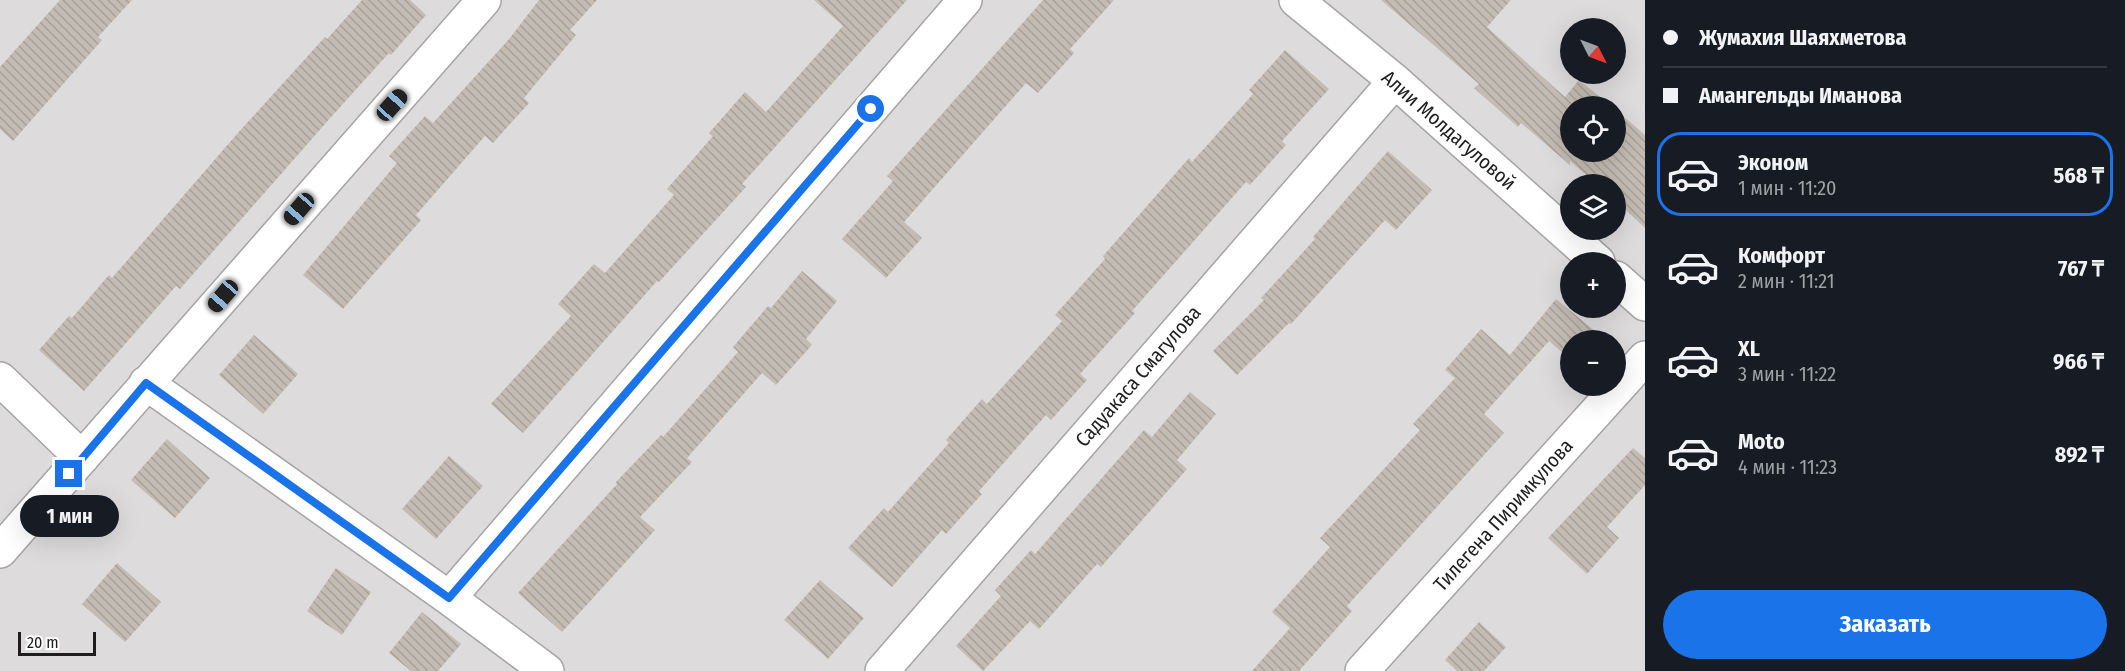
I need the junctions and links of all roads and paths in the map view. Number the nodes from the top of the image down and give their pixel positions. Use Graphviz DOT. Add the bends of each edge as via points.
graph roads {
  1 [pos="484,0"];
  2 [pos="965,0"];
  3 [pos="1296,0"];
  4 [pos="1395,81"];
  5 [pos="1587,252"];
  6 [pos="1626,287"];
  7 [pos="1645,304"];
  8 [pos="1645,358"];
  9 [pos="0,379"];
  10 [pos="146,383"];
  11 [pos="82,458"];
  12 [pos="0,552"];
  13 [pos="449,598"];
  14 [pos="547,671"];
  15 [pos="882,671"];
  16 [pos="1362,671"];
  1 -- 10 [label="street"];
  2 -- 13 [label="street"];
  3 -- 4 [label="street, Алии Молдагуловой"];
  4 -- 5 [label="street, Алии Молдагуловой"];
  4 -- 15 [label="street, Садуакаса Смагулова"];
  6 -- 7 [label="street"];
  8 -- 16 [label="street, Тилегена Пиримкулова"];
  9 -- 11 [label="street"];
  10 -- 11 [label="street"];
  10 -- 13 [label="street"];
  11 -- 12 [label="street"];
  13 -- 14 [label="street"];
}
